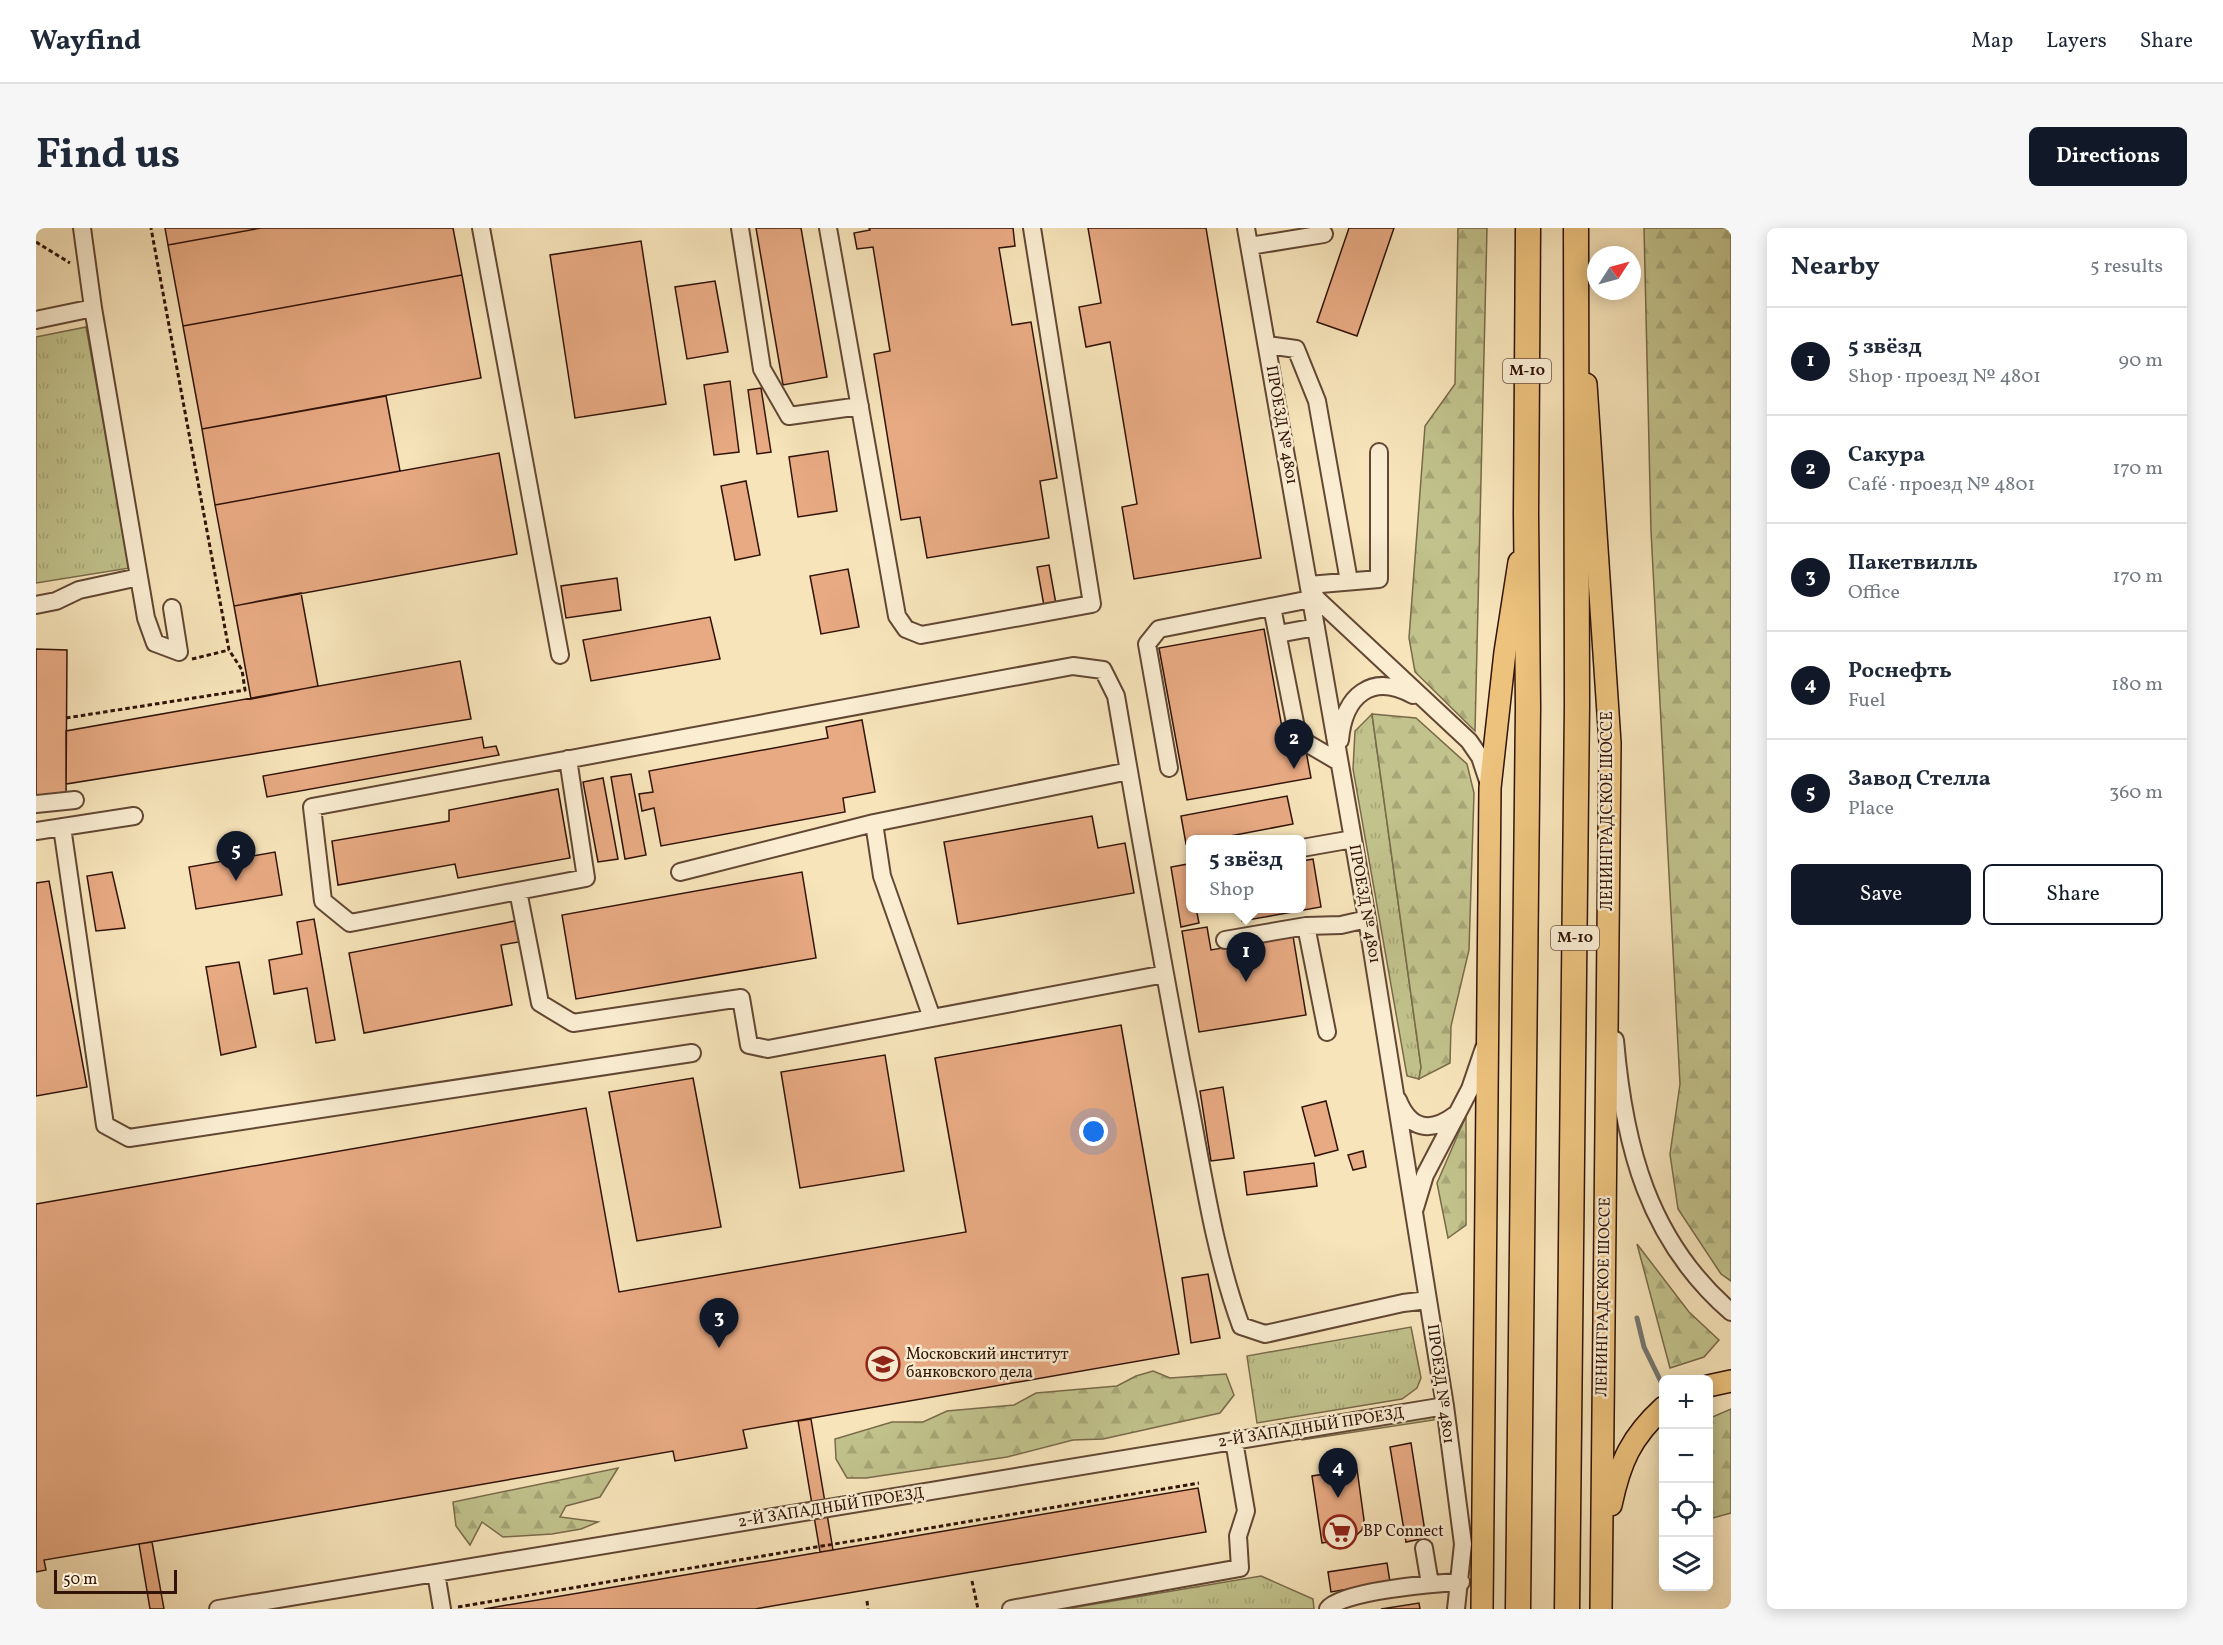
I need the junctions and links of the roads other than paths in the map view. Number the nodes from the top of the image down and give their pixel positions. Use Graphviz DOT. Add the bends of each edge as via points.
graph roads {
  1 [pos="82,228"];
  2 [pos="481,228"];
  3 [pos="740,228"];
  4 [pos="828,228"];
  5 [pos="1032,228"];
  6 [pos="1246,228"];
  7 [pos="1528,228"];
  8 [pos="1576,228"];
  9 [pos="1324,234"];
  10 [pos="1250,246"];
  11 [pos="1577,267"];
  12 [pos="93,308"];
  13 [pos="36,320"];
  14 [pos="1267,345"];
  15 [pos="860,406"];
  16 [pos="1379,452"];
  17 [pos="1526,514"];
  18 [pos="140,577"];
  19 [pos="1349,581"];
  20 [pos="1310,592"];
  21 [pos="36,605"];
  22 [pos="1272,607"];
  23 [pos="172,608"];
  24 [pos="1316,627"];
  25 [pos="1278,634"];
  26 [pos="560,655"];
  27 [pos="1426,702"];
  28 [pos="568,759"];
  29 [pos="1339,762"];
  30 [pos="1169,768"];
  31 [pos="1129,771"];
  32 [pos="1490,788"];
  33 [pos="75,800"];
  34 [pos="36,804"];
  35 [pos="134,816"];
  36 [pos="874,823"];
  37 [pos="62,827"];
  38 [pos="36,831"];
  39 [pos="1353,838"];
  40 [pos="1306,848"];
  41 [pos="680,872"];
  42 [pos="519,891"];
  43 [pos="1367,919"];
  44 [pos="1306,926"];
  45 [pos="1225,940"];
  46 [pos="1607,943"];
  47 [pos="1164,974"];
  48 [pos="932,1018"];
  49 [pos="1327,1032"];
  50 [pos="1488,1035"];
  51 [pos="692,1053"];
  52 [pos="1394,1088"];
  53 [pos="1458,1112"];
  54 [pos="1414,1213"];
  55 [pos="1428,1300"];
  56 [pos="1731,1312"];
  57 [pos="1731,1381"];
  58 [pos="1713,1385"];
  59 [pos="1444,1406"];
  60 [pos="1659,1412"];
  61 [pos="1234,1441"];
  62 [pos="1424,1548"];
  63 [pos="1602,1553"];
  64 [pos="436,1573"];
  65 [pos="1461,1582"];
  66 [pos="1430,1584"];
  67 [pos="1483,1586"];
  68 [pos="1366,1594"];
  69 [pos="449,1608"];
  70 [pos="218,1609"];
  71 [pos="1011,1609"];
  72 [pos="1328,1609"];
  73 [pos="1342,1609"];
  74 [pos="1456,1609"];
  75 [pos="1476,1609"];
  76 [pos="1482,1609"];
  77 [pos="1518,1609"];
  78 [pos="1567,1609"];
  79 [pos="1601,1609"];
  1 -- 12 [label="street"];
  2 -- 26 [label="street"];
  3 -- 15 [label="street" via="762,369 789,416"];
  4 -- 15 [label="street"];
  5 -- 15 [label="street" via="1092,604 921,635 906,629 897,616"];
  6 -- 10 [label="street, ПРОЕЗД № 4801"];
  7 -- 17 [label="highway, М-10"];
  8 -- 11 [label="highway, ЛЕНИНГРАДСКОЕ ШОССЕ / М-10"];
  9 -- 10 [label="street"];
  10 -- 14 [label="street, ПРОЕЗД № 4801"];
  11 -- 46 [label="main road, ЛЕНИНГРАДСКОЕ ШОССЕ" via="1610,743"];
  11 -- 78 [label="highway, ЛЕНИНГРАДСКОЕ ШОССЕ / М-10" via="1577,705"];
  12 -- 13 [label="street"];
  12 -- 18 [label="street"];
  14 -- 19 [label="street" via="1296,349 1317,401"];
  14 -- 20 [label="street, ПРОЕЗД № 4801"];
  16 -- 19 [label="street" via="1378,579"];
  17 -- 32 [label="main road, М-10"];
  17 -- 77 [label="highway, М-10" via="1528,707"];
  18 -- 21 [label="street" via="79,590"];
  18 -- 23 [label="street" via="146,618 155,643 179,652"];
  19 -- 20 [label="street"];
  20 -- 22 [label="street"];
  20 -- 24 [label="street, ПРОЕЗД № 4801"];
  20 -- 27 [label="street"];
  22 -- 25 [label="street"];
  22 -- 30 [label="street" via="1159,629 1147,644"];
  24 -- 25 [label="street"];
  24 -- 29 [label="street, ПРОЕЗД № 4801"];
  25 -- 29 [label="street" via="1298,738"];
  27 -- 29 [label="street" via="1400,688 1367,688 1355,698 1342,723"];
  27 -- 32 [label="street" via="1469,741 1480,757"];
  28 -- 31 [label="street" via="1073,666 1103,670 1116,696"];
  28 -- 42 [label="street" via="586,878"];
  28 -- 42 [label="street" via="312,807 323,901 350,923"];
  29 -- 39 [label="street, ПРОЕЗД № 4801"];
  31 -- 36 [label="street"];
  31 -- 47 [label="street"];
  32 -- 50 [label="main road, М-10"];
  33 -- 34 [label="street"];
  35 -- 37 [label="street"];
  36 -- 41 [label="street"];
  36 -- 48 [label="street" via="882,876"];
  37 -- 38 [label="street"];
  37 -- 51 [label="street" via="105,1125 129,1138"];
  39 -- 40 [label="street"];
  39 -- 43 [label="street, ПРОЕЗД № 4801"];
  42 -- 48 [label="street" via="540,1004 573,1023 741,998 748,1045 768,1049"];
  43 -- 44 [label="street"];
  43 -- 52 [label="street, ПРОЕЗД № 4801"];
  44 -- 45 [label="street"];
  44 -- 49 [label="street"];
  46 -- 56 [label="street" via="1620,1098 1631,1151 1657,1217 1680,1255 1707,1292"];
  46 -- 63 [label="main road, ЛЕНИНГРАДСКОЕ ШОССЕ"];
  47 -- 48 [label="street"];
  47 -- 55 [label="street" via="1215,1233 1241,1326 1265,1334"];
  50 -- 53 [label="street"];
  50 -- 67 [label="main road, М-10"];
  52 -- 53 [label="street" via="1402,1108 1419,1125 1442,1125"];
  52 -- 54 [label="street, ПРОЕЗД № 4801"];
  53 -- 54 [label="street" via="1425,1175"];
  54 -- 55 [label="street, ПРОЕЗД № 4801"];
  55 -- 59 [label="street, ПРОЕЗД № 4801"];
  57 -- 58 [label="main road"];
  59 -- 61 [label="street, 2-Й ЗАПАДНЫЙ ПРОЕЗД"];
  59 -- 65 [label="street, ПРОЕЗД № 4801" via="1463,1544"];
  60 -- 63 [label="main road" via="1641,1428 1624,1455"];
  61 -- 64 [label="street, 2-Й ЗАПАДНЫЙ ПРОЕЗД"];
  61 -- 71 [label="street" via="1246,1511 1239,1536 1240,1568"];
  62 -- 66 [label="street"];
  63 -- 79 [label="main road, ЛЕНИНГРАДСКОЕ ШОССЕ"];
  64 -- 69 [label="street"];
  64 -- 70 [label="street, 2-Й ЗАПАДНЫЙ ПРОЕЗД"];
  65 -- 66 [label="street"];
  65 -- 74 [label="street, ПРОЕЗД № 4801"];
  66 -- 68 [label="street"];
  67 -- 75 [label="main road"];
  67 -- 76 [label="main road, М-10"];
  68 -- 72 [label="street" via="1337,1602"];
  68 -- 73 [label="street"];
}
